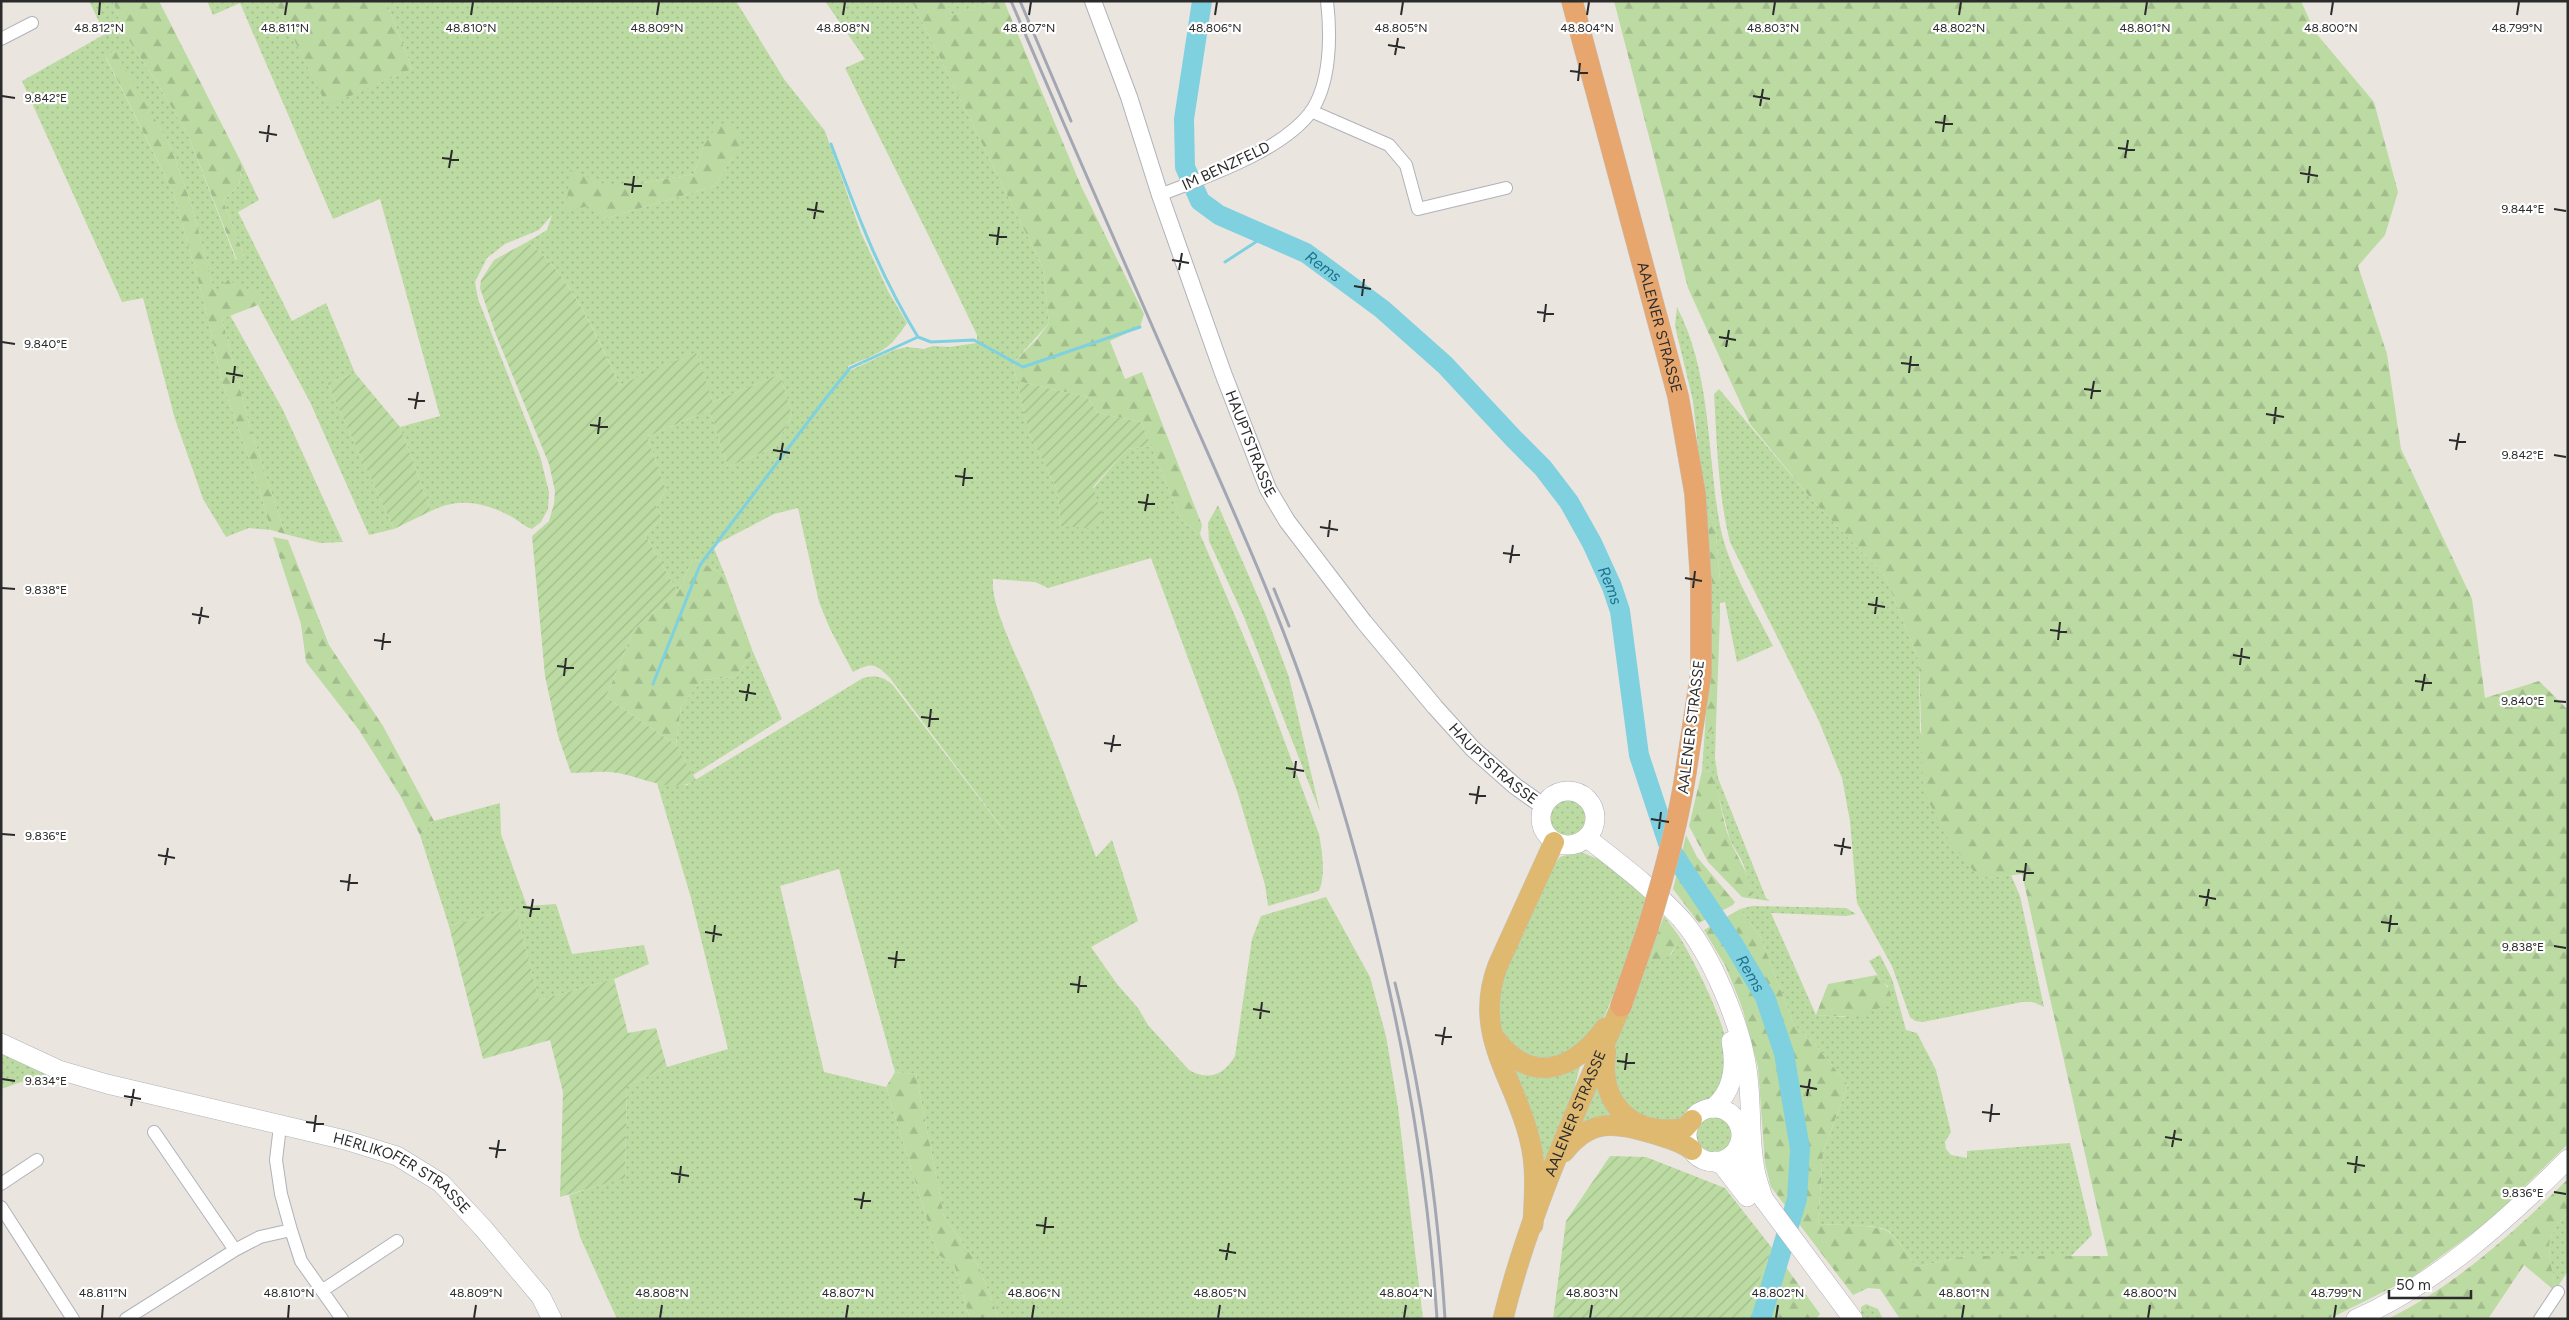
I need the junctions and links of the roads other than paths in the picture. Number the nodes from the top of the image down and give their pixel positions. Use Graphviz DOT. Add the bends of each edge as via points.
graph roads {
  1 [pos="1093,1"];
  2 [pos="1327,1"];
  3 [pos="1572,1"];
  4 [pos="32,23"];
  5 [pos="1,39"];
  6 [pos="1311,112"];
  7 [pos="1506,188"];
  8 [pos="1160,194"];
  9 [pos="1543,806"];
  10 [pos="1587,838"];
  11 [pos="1554,842"];
  12 [pos="1661,899"];
  13 [pos="1621,1006"];
  14 [pos="1609,1035"];
  15 [pos="1494,1036"];
  16 [pos="1740,1040"];
  17 [pos="1,1044"];
  18 [pos="1713,1108"];
  19 [pos="1692,1120"];
  20 [pos="1738,1123"];
  21 [pos="280,1126"];
  22 [pos="154,1132"];
  23 [pos="1738,1146"];
  24 [pos="1692,1150"];
  25 [pos="2568,1159"];
  26 [pos="37,1160"];
  27 [pos="1715,1161"];
  28 [pos="1556,1164"];
  29 [pos="1,1184"];
  30 [pos="1,1207"];
  31 [pos="1766,1210"];
  32 [pos="1533,1225"];
  33 [pos="291,1230"];
  34 [pos="397,1241"];
  35 [pos="234,1250"];
  36 [pos="1808,1269"];
  37 [pos="323,1290"];
  38 [pos="2558,1292"];
  39 [pos="73,1319"];
  40 [pos="126,1319"];
  41 [pos="342,1319"];
  42 [pos="552,1319"];
  43 [pos="1503,1319"];
  44 [pos="1839,1319"];
  45 [pos="1853,1319"];
  46 [pos="2356,1319"];
  47 [pos="2540,1319"];
  1 -- 8 [label="street, HAUPTSTRASSE" via="1129,97"];
  2 -- 6 [label="street, IM BENZFELD" via="1329,50 1326,72"];
  3 -- 13 [label="highway, AALENER STRASSE, bridge" via="1678,396 1695,493 1701,583 1701,673 1681,803 1666,868"];
  4 -- 5 [label="street"];
  6 -- 7 [label="street" via="1389,145 1406,164 1418,210"];
  6 -- 8 [label="street, IM BENZFELD" via="1262,152"];
  8 -- 9 [label="street, HAUPTSTRASSE" via="1259,470 1277,506 1364,622 1435,707 1473,749"];
  9 -- 10 [label="main road" via="1548,798 1565,790 1583,794 1596,815"];
  9 -- 11 [label="main road" via="1543,830"];
  10 -- 11 [label="main road" via="1572,845"];
  10 -- 12 [label="main road"];
  11 -- 15 [label="main road" via="1492,979 1489,1005"];
  12 -- 16 [label="main road" via="1682,921 1701,949 1722,991"];
  12 -- 18 [label="main road" via="1702,967 1730,1034 1732,1076 1727,1093"];
  13 -- 14 [label="main road, AALENER STRASSE"];
  13 -- 15 [label="main road" via="1585,1051 1573,1061 1559,1066 1529,1066 1515,1059"];
  14 -- 19 [label="main road" via="1605,1077 1616,1108 1632,1120 1662,1128 1685,1128"];
  14 -- 28 [label="main road, AALENER STRASSE"];
  15 -- 32 [label="main road" via="1506,1079 1531,1143 1535,1180"];
  16 -- 20 [label="main road"];
  16 -- 31 [label="main road" via="1749,1082 1753,1162"];
  17 -- 21 [label="main road, HERLIKOFER STRASSE" via="68,1072"];
  18 -- 19 [label="main road" via="1702,1111"];
  18 -- 20 [label="main road" via="1726,1110"];
  19 -- 24 [label="main road" via="1688,1134"];
  20 -- 23 [label="main road"];
  21 -- 33 [label="street" via="276,1160"];
  21 -- 42 [label="main road, HERLIKOFER STRASSE" via="345,1140 397,1156 441,1183 541,1297"];
  22 -- 35 [label="street"];
  23 -- 27 [label="main road" via="1728,1157"];
  23 -- 31 [label="main road" via="1742,1166"];
  24 -- 27 [label="main road" via="1706,1160"];
  24 -- 28 [label="main road" via="1672,1140 1609,1125 1595,1127 1583,1134"];
  25 -- 46 [label="main road" via="2523,1204 2452,1262"];
  26 -- 29 [label="street"];
  27 -- 31 [label="main road"];
  28 -- 32 [label="main road, AALENER STRASSE"];
  30 -- 39 [label="street"];
  31 -- 36 [label="main road"];
  32 -- 43 [label="main road, AALENER STRASSE"];
  33 -- 35 [label="street" via="260,1237"];
  33 -- 37 [label="street" via="301,1261"];
  34 -- 37 [label="street"];
  35 -- 40 [label="street"];
  36 -- 44 [label="main road"];
  36 -- 45 [label="main road"];
  37 -- 41 [label="street"];
  38 -- 47 [label="street"];
}
